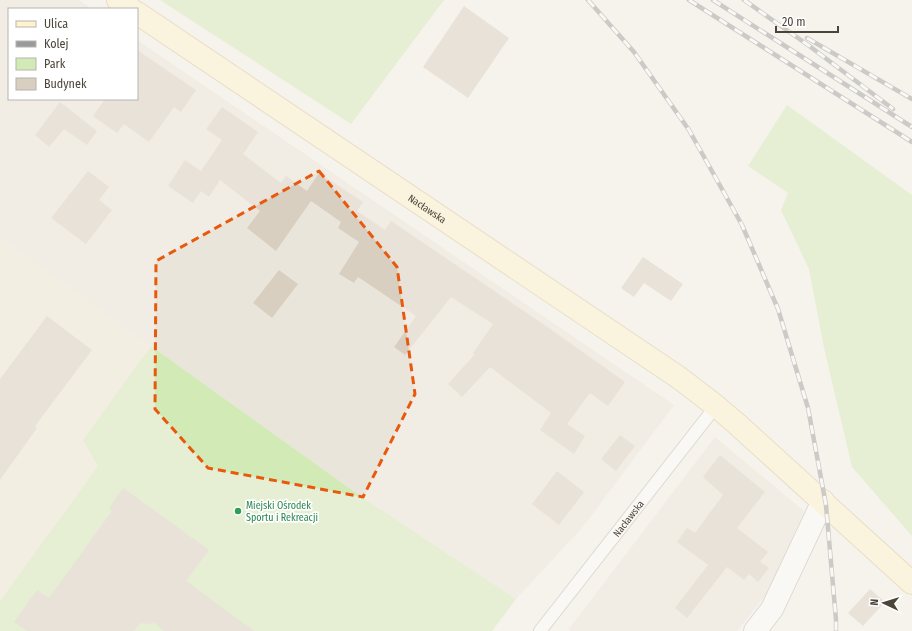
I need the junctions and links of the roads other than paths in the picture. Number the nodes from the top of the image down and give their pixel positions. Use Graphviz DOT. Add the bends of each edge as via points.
graph roads {
  1 [pos="118,0"];
  2 [pos="130,8"];
  3 [pos="138,14"];
  4 [pos="716,406"];
  5 [pos="823,501"];
  6 [pos="912,583"];
  7 [pos="540,631"];
  8 [pos="755,631"];
  1 -- 2 [label="street"];
  3 -- 4 [label="street, Nacławska" via="678,377"];
  4 -- 5 [label="street, Nacławska"];
  4 -- 7 [label="lane, Nacławska"];
  5 -- 6 [label="street, Nacławska"];
  5 -- 8 [label="street" via="772,609"];
}
